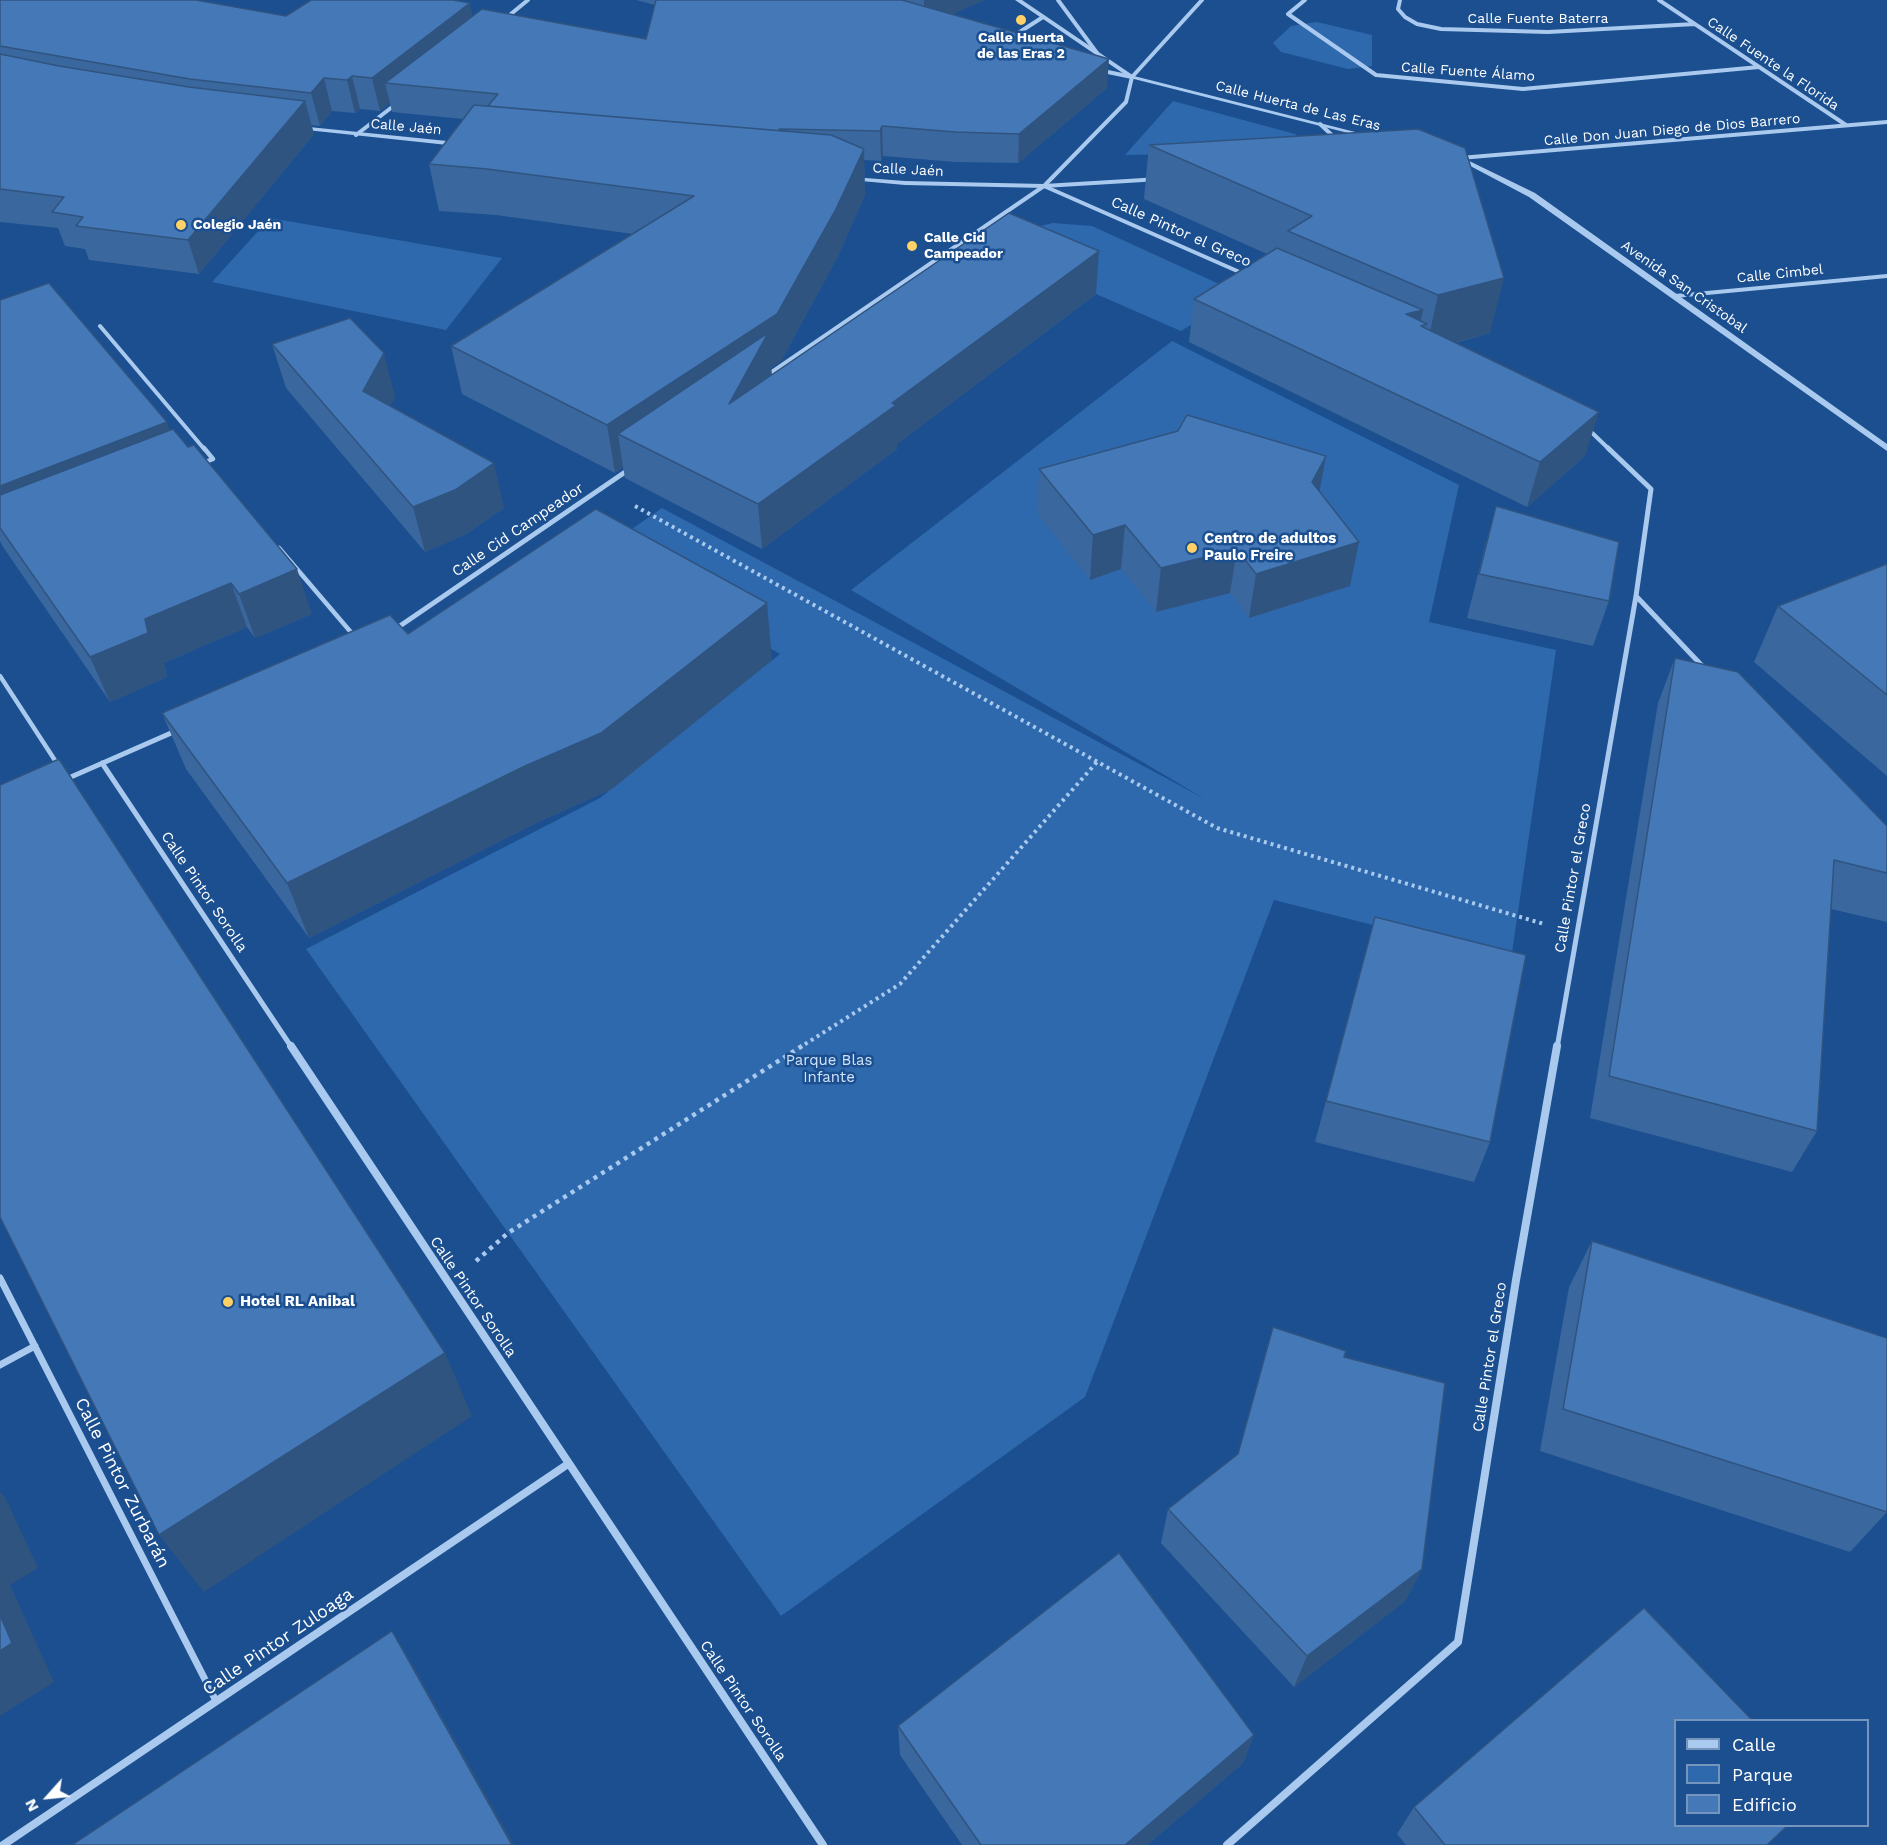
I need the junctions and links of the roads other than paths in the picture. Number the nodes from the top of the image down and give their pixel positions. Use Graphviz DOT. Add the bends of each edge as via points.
graph roads {
  1 [pos="528,0"];
  2 [pos="1018,0"];
  3 [pos="1059,0"];
  4 [pos="1202,0"];
  5 [pos="1305,0"];
  6 [pos="1400,0"];
  7 [pos="1659,0"];
  8 [pos="1043,17"];
  9 [pos="501,21"];
  10 [pos="1695,24"];
  11 [pos="1009,39"];
  12 [pos="1097,53"];
  13 [pos="1759,67"];
  14 [pos="1097,70"];
  15 [pos="1132,77"];
  16 [pos="402,99"];
  17 [pos="1887,122"];
  18 [pos="1320,124"];
  19 [pos="1846,126"];
  20 [pos="289,127"];
  21 [pos="356,135"];
  22 [pos="1378,138"];
  23 [pos="464,144"];
  24 [pos="1333,149"];
  25 [pos="1448,157"];
  26 [pos="1459,158"];
  27 [pos="845,178"];
  28 [pos="1174,178"];
  29 [pos="1044,186"];
  30 [pos="1887,276"];
  31 [pos="1255,279"];
  32 [pos="1675,296"];
  33 [pos="100,326"];
  34 [pos="761,380"];
  35 [pos="1582,424"];
  36 [pos="1887,448"];
  37 [pos="206,462"];
  38 [pos="195,466"];
  39 [pos="634,466"];
  40 [pos="214,471"];
  41 [pos="274,541"];
  42 [pos="1636,596"];
  43 [pos="387,634"];
  44 [pos="356,638"];
  45 [pos="1709,673"];
  46 [pos="0,676"];
  47 [pos="189,725"];
  48 [pos="102,764"];
  49 [pos="67,778"];
  50 [pos="58,783"];
  51 [pos="0,1278"];
  52 [pos="35,1346"];
  53 [pos="0,1365"];
  54 [pos="568,1464"];
  55 [pos="216,1701"];
  56 [pos="3,1845"];
  57 [pos="823,1845"];
  58 [pos="1227,1845"];
  1 -- 9 [label="street"];
  2 -- 8 [label="street, Calle Huerta de Las Eras"];
  3 -- 12 [label="street"];
  4 -- 15 [label="street"];
  5 -- 13 [label="street, Calle Fuente Álamo" via="1288,14 1376,75 1523,89"];
  6 -- 10 [label="street, Calle Fuente Baterra" via="1398,9 1405,17 1441,29 1548,32"];
  7 -- 10 [label="street, Calle Fuente la Florida"];
  8 -- 11 [label="street"];
  8 -- 12 [label="street, Calle Huerta de Las Eras"];
  10 -- 13 [label="street, Calle Fuente la Florida"];
  12 -- 15 [label="street, Calle Huerta de Las Eras"];
  13 -- 19 [label="street, Calle Fuente la Florida"];
  14 -- 15 [label="street"];
  15 -- 18 [label="street, Calle Huerta de Las Eras"];
  15 -- 29 [label="street" via="1126,102"];
  16 -- 21 [label="street"];
  17 -- 19 [label="street, Calle Don Juan Diego de Dios Barrero"];
  18 -- 22 [label="street, Calle Huerta de Las Eras"];
  18 -- 24 [label="street" via="1337,140"];
  19 -- 26 [label="street, Calle Don Juan Diego de Dios Barrero"];
  20 -- 21 [label="street, Calle Jaén"];
  21 -- 23 [label="street, Calle Jaén"];
  25 -- 26 [label="street"];
  26 -- 32 [label="street, Avenida San Cristobal" via="1533,195"];
  27 -- 29 [label="street, Calle Jaén"];
  28 -- 29 [label="street, Calle Jaén"];
  29 -- 31 [label="street, Calle Pintor el Greco"];
  29 -- 34 [label="street"];
  30 -- 32 [label="street, Calle Cimbel"];
  32 -- 36 [label="street, Avenida San Cristobal"];
  33 -- 37 [label="street" via="213,459"];
  35 -- 42 [label="street, Calle Pintor el Greco" via="1651,489"];
  37 -- 38 [label="street"];
  37 -- 40 [label="street"];
  39 -- 43 [label="street, Calle Cid Campeador"];
  41 -- 44 [label="street"];
  42 -- 45 [label="street"];
  42 -- 58 [label="street, Calle Pintor el Greco" via="1516,1280 1458,1642"];
  46 -- 49 [label="street"];
  47 -- 48 [label="street"];
  48 -- 49 [label="street"];
  48 -- 54 [label="street, Calle Pintor Sorolla"];
  49 -- 50 [label="street"];
  51 -- 52 [label="street, Calle Pintor Zurbarán"];
  52 -- 53 [label="street"];
  52 -- 55 [label="street, Calle Pintor Zurbarán"];
  54 -- 55 [label="street, Calle Pintor Zuloaga"];
  54 -- 57 [label="street, Calle Pintor Sorolla"];
  55 -- 56 [label="street, Calle Pintor Zuloaga"];
}
